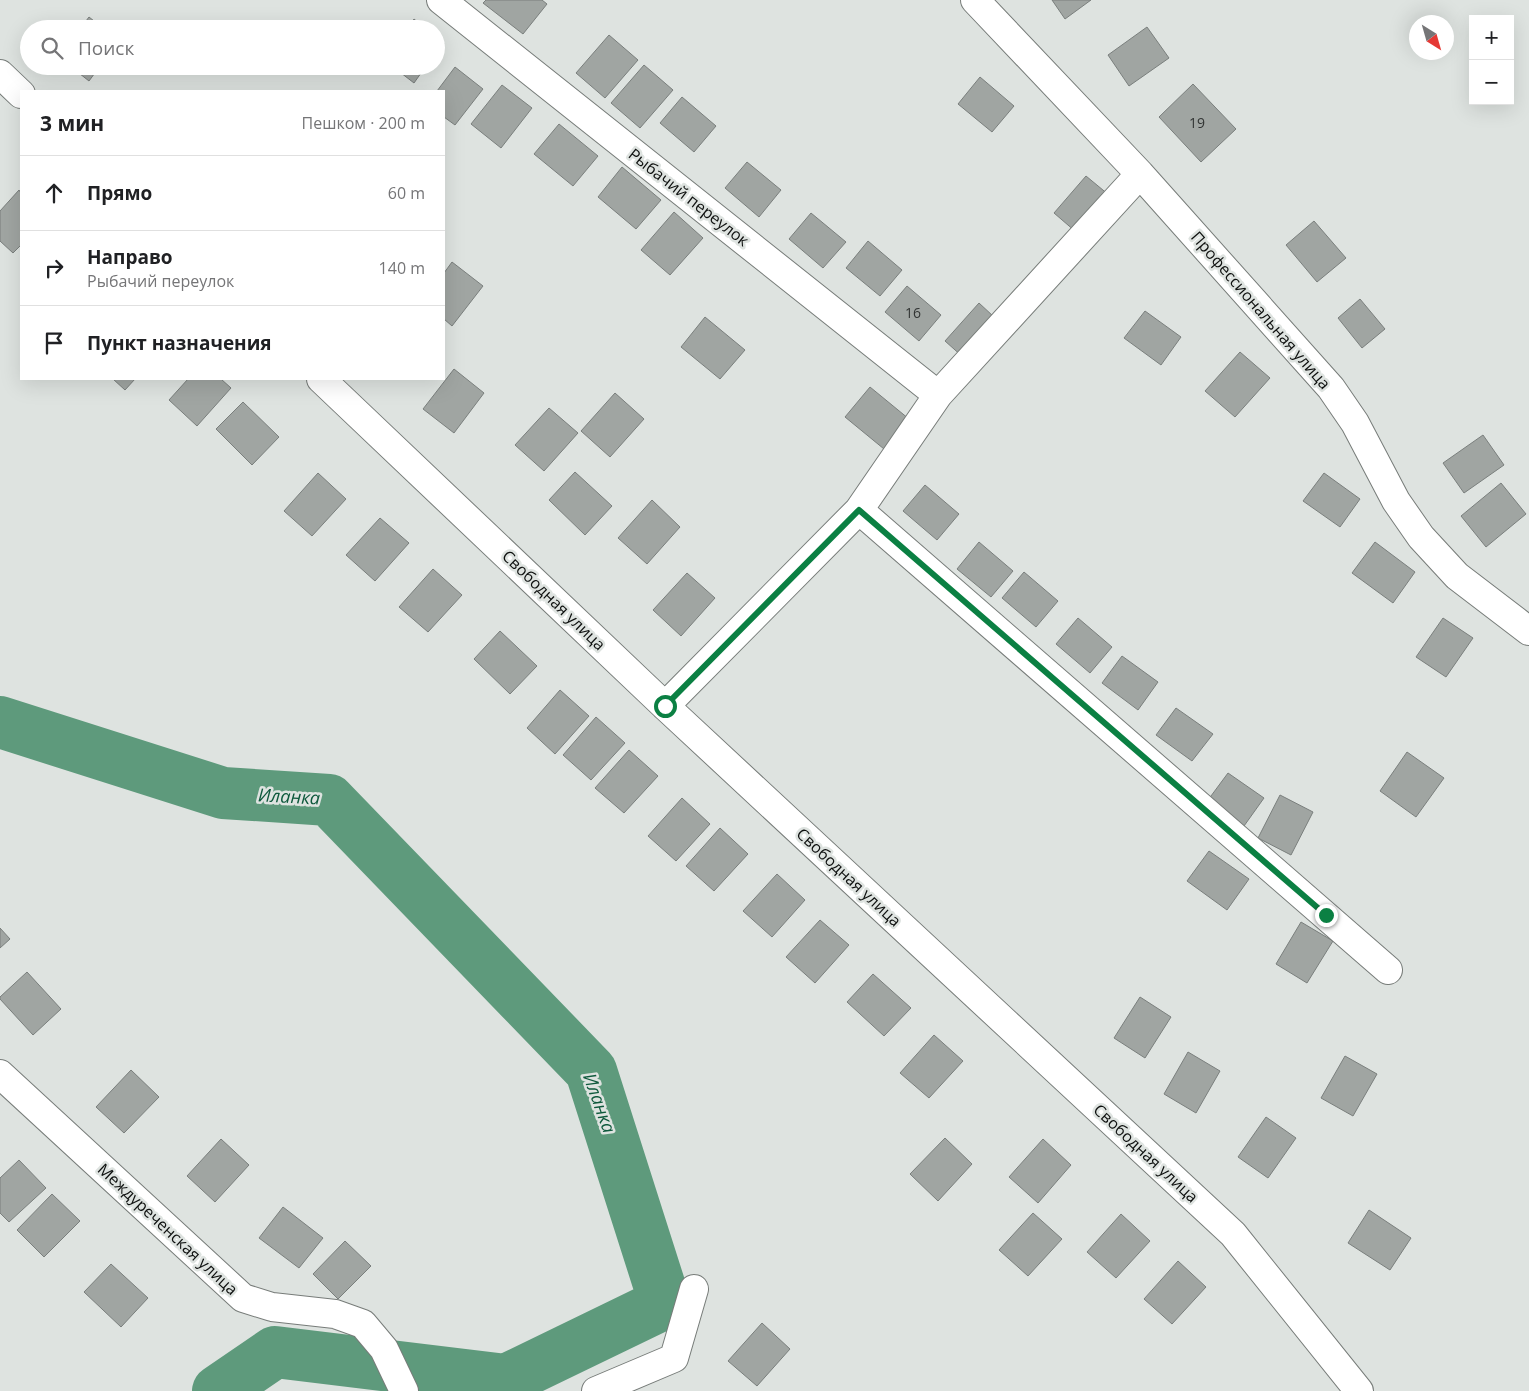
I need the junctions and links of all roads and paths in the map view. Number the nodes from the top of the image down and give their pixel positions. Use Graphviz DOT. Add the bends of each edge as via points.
graph roads {
  1 [pos="441,0"];
  2 [pos="975,0"];
  3 [pos="0,74"];
  4 [pos="20,93"];
  5 [pos="1140,174"];
  6 [pos="322,380"];
  7 [pos="938,395"];
  8 [pos="859,510"];
  9 [pos="1529,631"];
  10 [pos="665,706"];
  11 [pos="1388,970"];
  12 [pos="0,1074"];
  13 [pos="694,1289"];
  14 [pos="404,1391"];
  15 [pos="596,1391"];
  16 [pos="1359,1391"];
  1 -- 7 [label="street, Рыбачий переулок"];
  2 -- 5 [label="street, Профессиональная улица"];
  3 -- 4 [label="street"];
  5 -- 7 [label="street"];
  5 -- 9 [label="street, Профессиональная улица" via="1330,388 1355,423 1396,501 1421,537 1457,576"];
  6 -- 10 [label="street, Свободная улица"];
  7 -- 8 [label="street"];
  8 -- 10 [label="street"];
  8 -- 11 [label="street"];
  10 -- 16 [label="street, Свободная улица" via="1233,1234"];
  12 -- 14 [label="street, Междуреченская улица" via="243,1298 272,1307 335,1314 363,1324 384,1348"];
  13 -- 15 [label="street" via="674,1358"];
}
